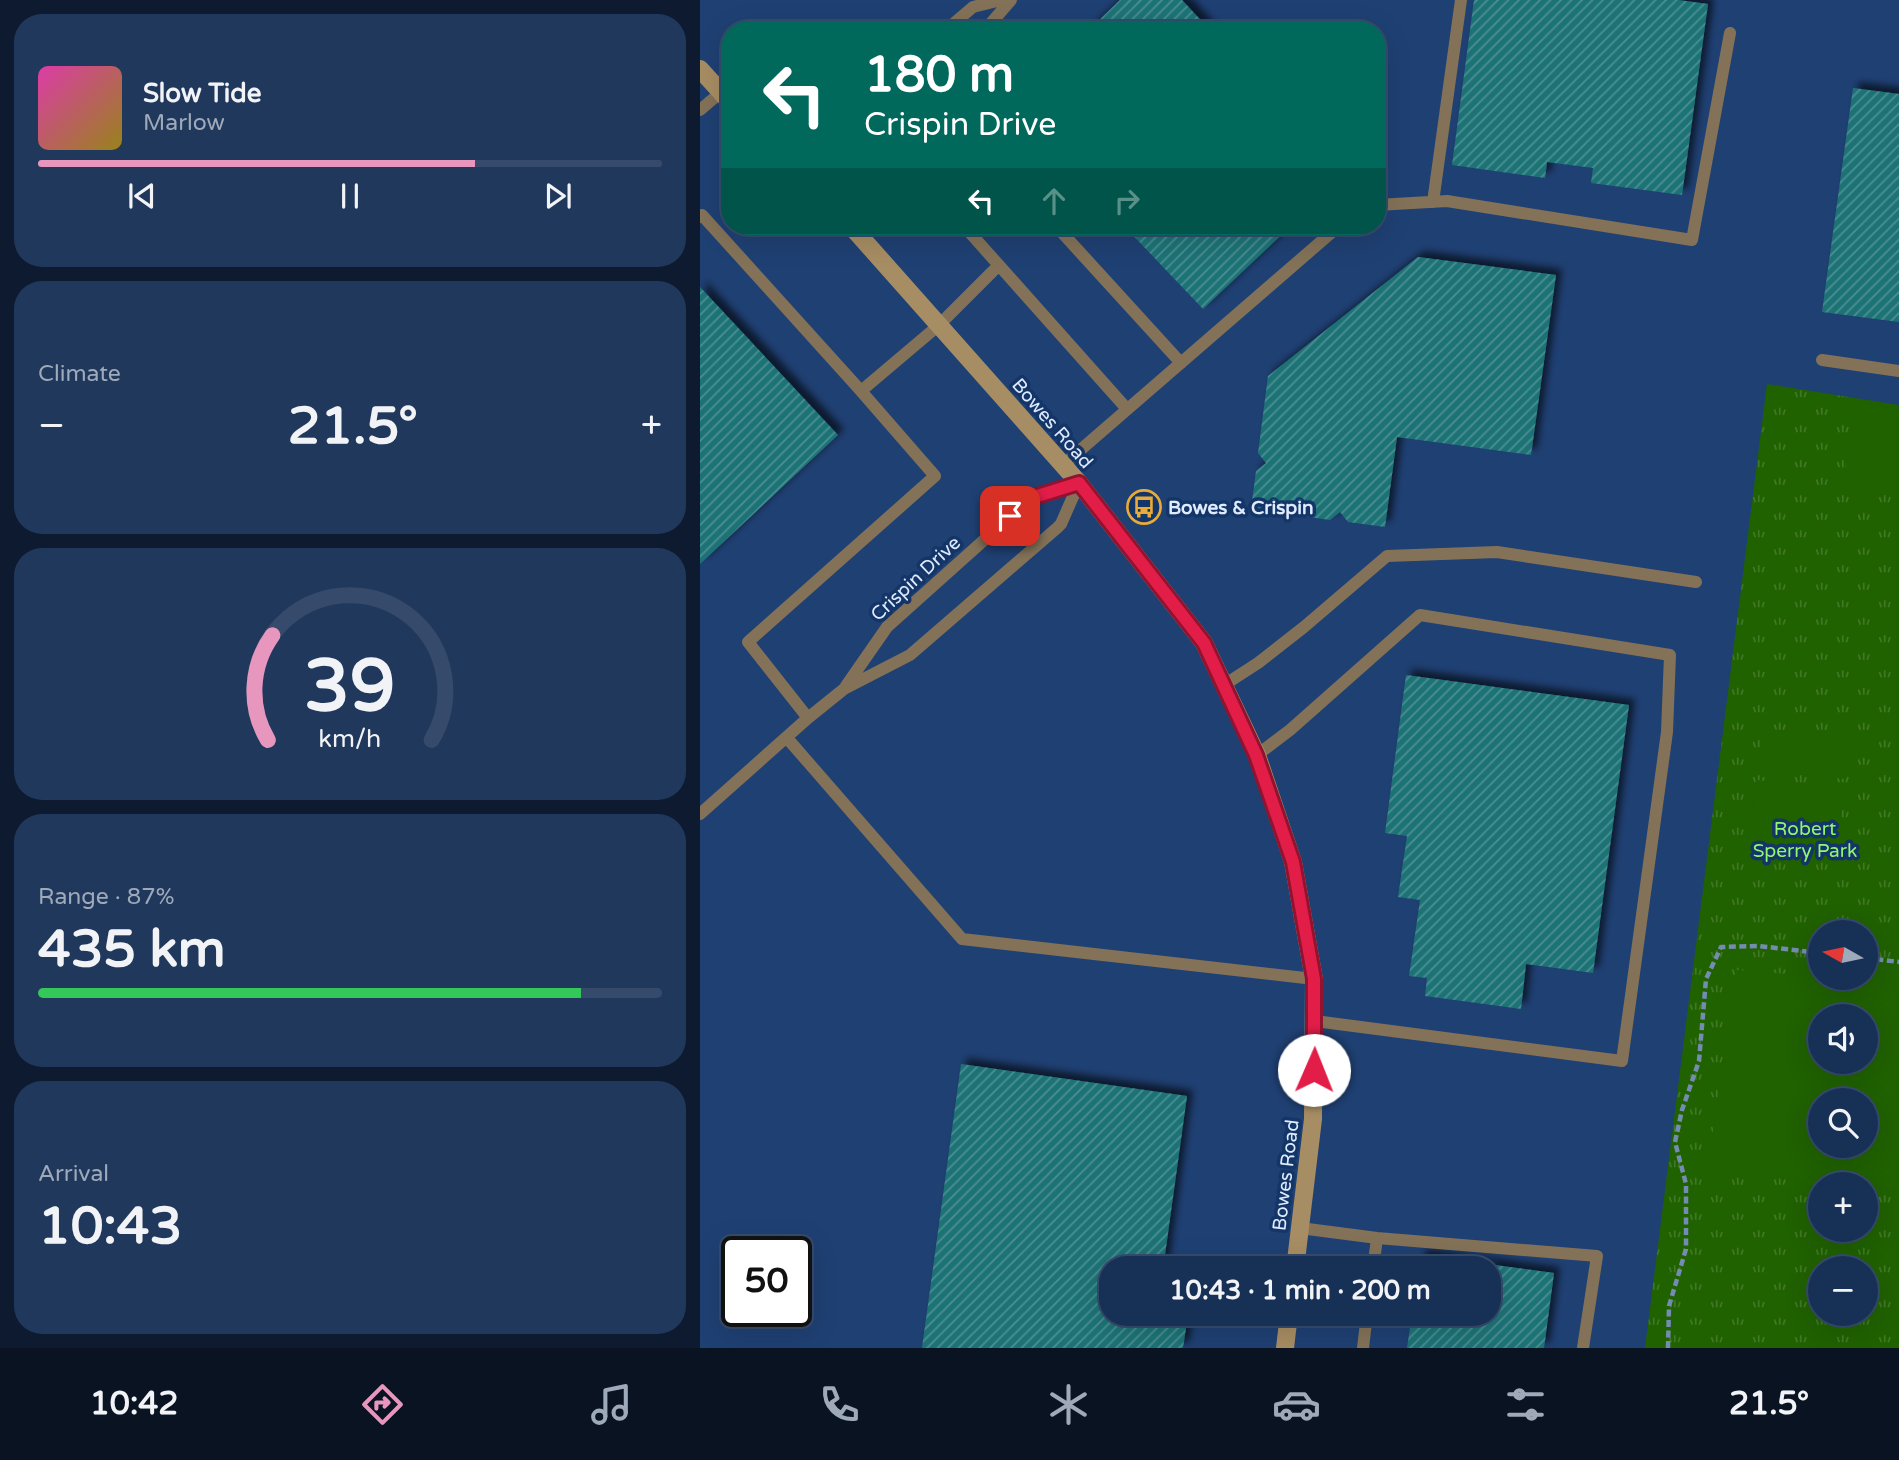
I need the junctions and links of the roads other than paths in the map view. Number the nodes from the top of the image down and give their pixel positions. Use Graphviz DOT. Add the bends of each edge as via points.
graph roads {
  1 [pos="1001,0"];
  2 [pos="1011,0"];
  3 [pos="1461,0"];
  4 [pos="957,21"];
  5 [pos="993,21"];
  6 [pos="1730,33"];
  7 [pos="700,69"];
  8 [pos="721,93"];
  9 [pos="721,99"];
  10 [pos="700,110"];
  11 [pos="1433,202"];
  12 [pos="1386,205"];
  13 [pos="700,216"];
  14 [pos="859,235"];
  15 [pos="972,235"];
  16 [pos="1064,235"];
  17 [pos="1329,235"];
  18 [pos="999,265"];
  19 [pos="939,325"];
  20 [pos="1822,360"];
  21 [pos="1181,363"];
  22 [pos="1899,371"];
  23 [pos="861,391"];
  24 [pos="1127,409"];
  25 [pos="1063,465"];
  26 [pos="1079,483"];
  27 [pos="1696,582"];
  28 [pos="1224,685"];
  29 [pos="844,689"];
  30 [pos="808,718"];
  31 [pos="787,738"];
  32 [pos="1256,755"];
  33 [pos="700,814"];
  34 [pos="1314,979"];
  35 [pos="1315,1021"];
  36 [pos="1300,1228"];
  37 [pos="1377,1238"];
  38 [pos="1297,1256"];
  39 [pos="1375,1256"];
  40 [pos="1288,1326"];
  41 [pos="1366,1326"];
  42 [pos="1285,1348"];
  43 [pos="1363,1348"];
  44 [pos="1583,1348"];
  1 -- 4 [label="lane" via="973,7"];
  2 -- 5 [label="lane"];
  3 -- 11 [label="lane"];
  6 -- 11 [label="lane" via="1692,240"];
  7 -- 8 [label="main road"];
  9 -- 10 [label="lane"];
  11 -- 12 [label="lane"];
  13 -- 23 [label="lane"];
  14 -- 19 [label="main road, Bowes Road"];
  15 -- 18 [label="lane"];
  16 -- 21 [label="lane"];
  17 -- 21 [label="lane"];
  18 -- 19 [label="lane"];
  18 -- 24 [label="lane"];
  19 -- 23 [label="lane"];
  19 -- 25 [label="main road, Bowes Road"];
  20 -- 22 [label="lane"];
  21 -- 24 [label="lane"];
  23 -- 30 [label="lane" via="935,476 748,642"];
  24 -- 25 [label="lane"];
  25 -- 26 [label="main road, Bowes Road"];
  26 -- 28 [label="main road, Bowes Road" via="1204,643"];
  26 -- 29 [label="lane, Crispin Drive" via="1057,528 910,655"];
  26 -- 29 [label="lane, Crispin Drive" via="1031,498 887,627"];
  27 -- 28 [label="lane" via="1497,552 1387,556 1304,627"];
  28 -- 32 [label="main road, Bowes Road"];
  29 -- 30 [label="lane, Crispin Drive"];
  30 -- 31 [label="lane, Crispin Drive"];
  31 -- 33 [label="lane, Crispin Drive"];
  31 -- 34 [label="lane" via="962,939"];
  32 -- 34 [label="main road, Bowes Road" via="1293,862"];
  32 -- 35 [label="lane" via="1420,615 1670,655 1667,732 1622,1061"];
  34 -- 35 [label="main road, Bowes Road"];
  35 -- 36 [label="main road, Bowes Road" via="1313,1119"];
  36 -- 37 [label="lane"];
  36 -- 38 [label="main road, Bowes Road"];
  37 -- 39 [label="lane"];
  37 -- 44 [label="lane" via="1597,1256"];
  40 -- 42 [label="main road"];
  41 -- 43 [label="lane"];
}
